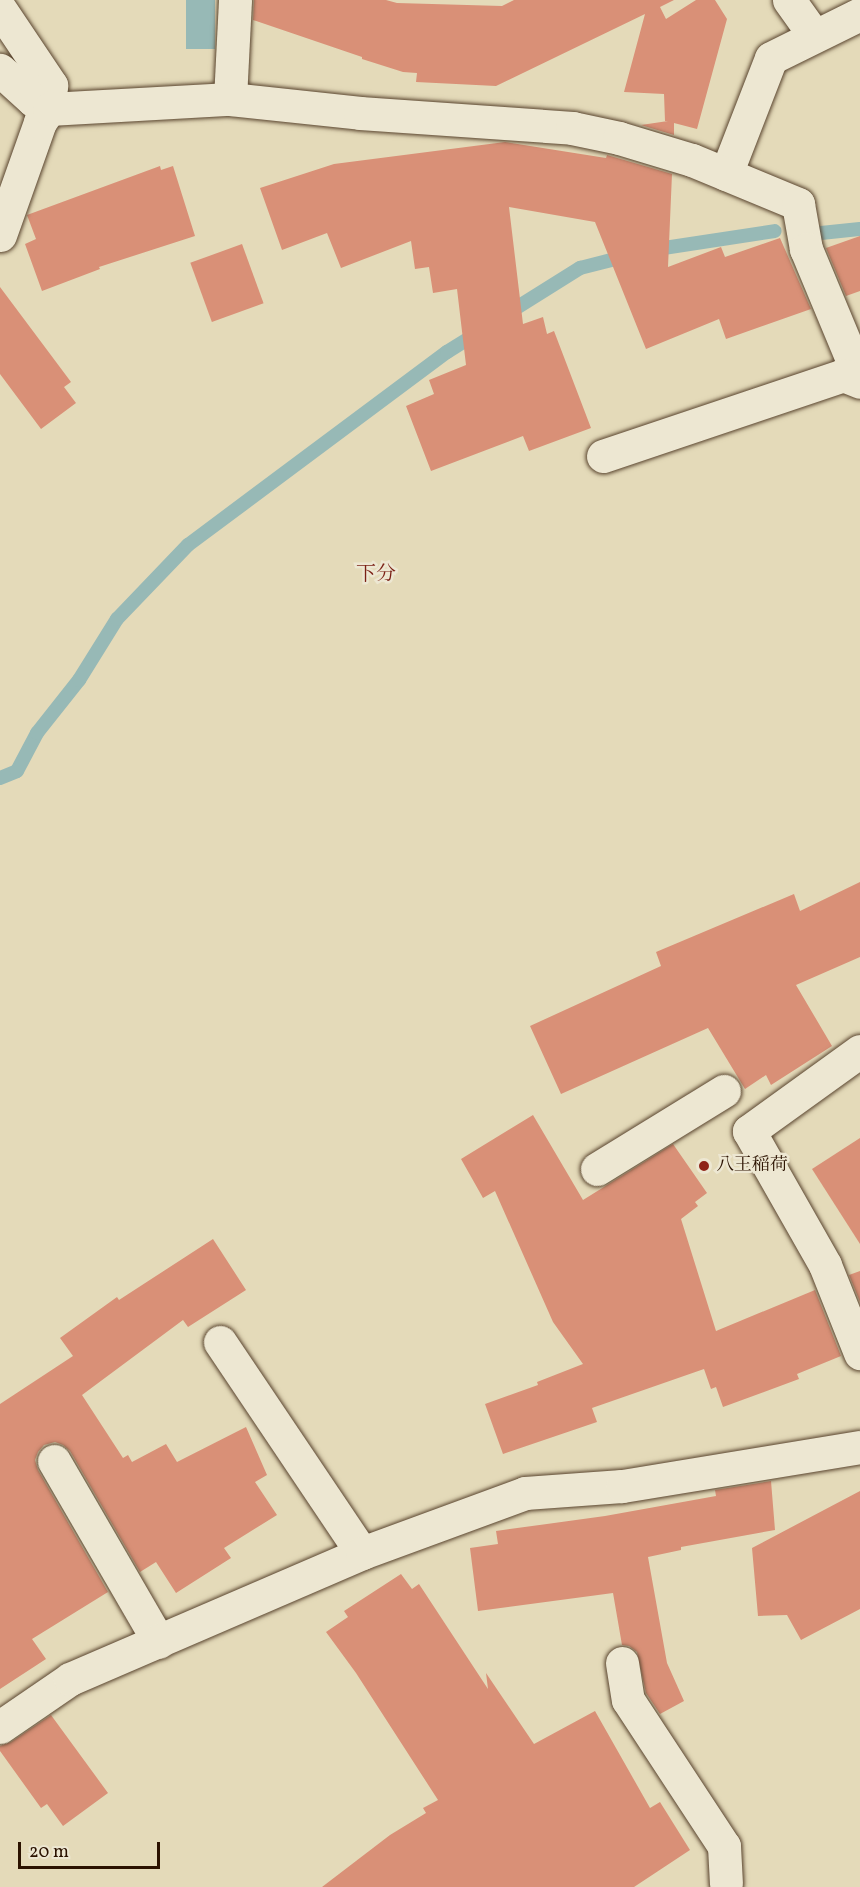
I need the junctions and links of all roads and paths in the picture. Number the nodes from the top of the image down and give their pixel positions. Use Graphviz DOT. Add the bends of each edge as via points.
graph roads {
  1 [pos="235,0"];
  2 [pos="789,0"];
  3 [pos="0,9"];
  4 [pos="860,14"];
  5 [pos="814,36"];
  6 [pos="0,70"];
  7 [pos="230,99"];
  8 [pos="49,109"];
  9 [pos="726,174"];
  10 [pos="0,235"];
  11 [pos="860,381"];
  12 [pos="603,456"];
  13 [pos="860,1051"];
  14 [pos="749,1131"];
  15 [pos="597,1169"];
  16 [pos="860,1353"];
  17 [pos="224,1362"];
  18 [pos="860,1447"];
  19 [pos="54,1461"];
  20 [pos="362,1553"];
  21 [pos="159,1642"];
  22 [pos="622,1663"];
  23 [pos="0,1726"];
  24 [pos="724,1886"];
  1 -- 7 [label="street"];
  2 -- 5 [label="street"];
  3 -- 8 [label="street" via="51,86"];
  4 -- 5 [label="street"];
  5 -- 9 [label="street" via="771,58"];
  6 -- 8 [label="street"];
  7 -- 8 [label="street"];
  7 -- 9 [label="street" via="572,128 692,159"];
  8 -- 10 [label="street" via="40,122"];
  9 -- 11 [label="street" via="798,204 806,249"];
  11 -- 12 [label="street" via="843,375"];
  13 -- 14 [label="street"];
  14 -- 15 [label="street" via="719,1082"];
  14 -- 16 [label="street" via="825,1265"];
  17 -- 20 [label="street"];
  18 -- 20 [label="street" via="622,1486 525,1493"];
  19 -- 21 [label="street"];
  20 -- 21 [label="street"];
  21 -- 23 [label="street" via="70,1679"];
  22 -- 24 [label="street" via="628,1700 724,1846"];
}
